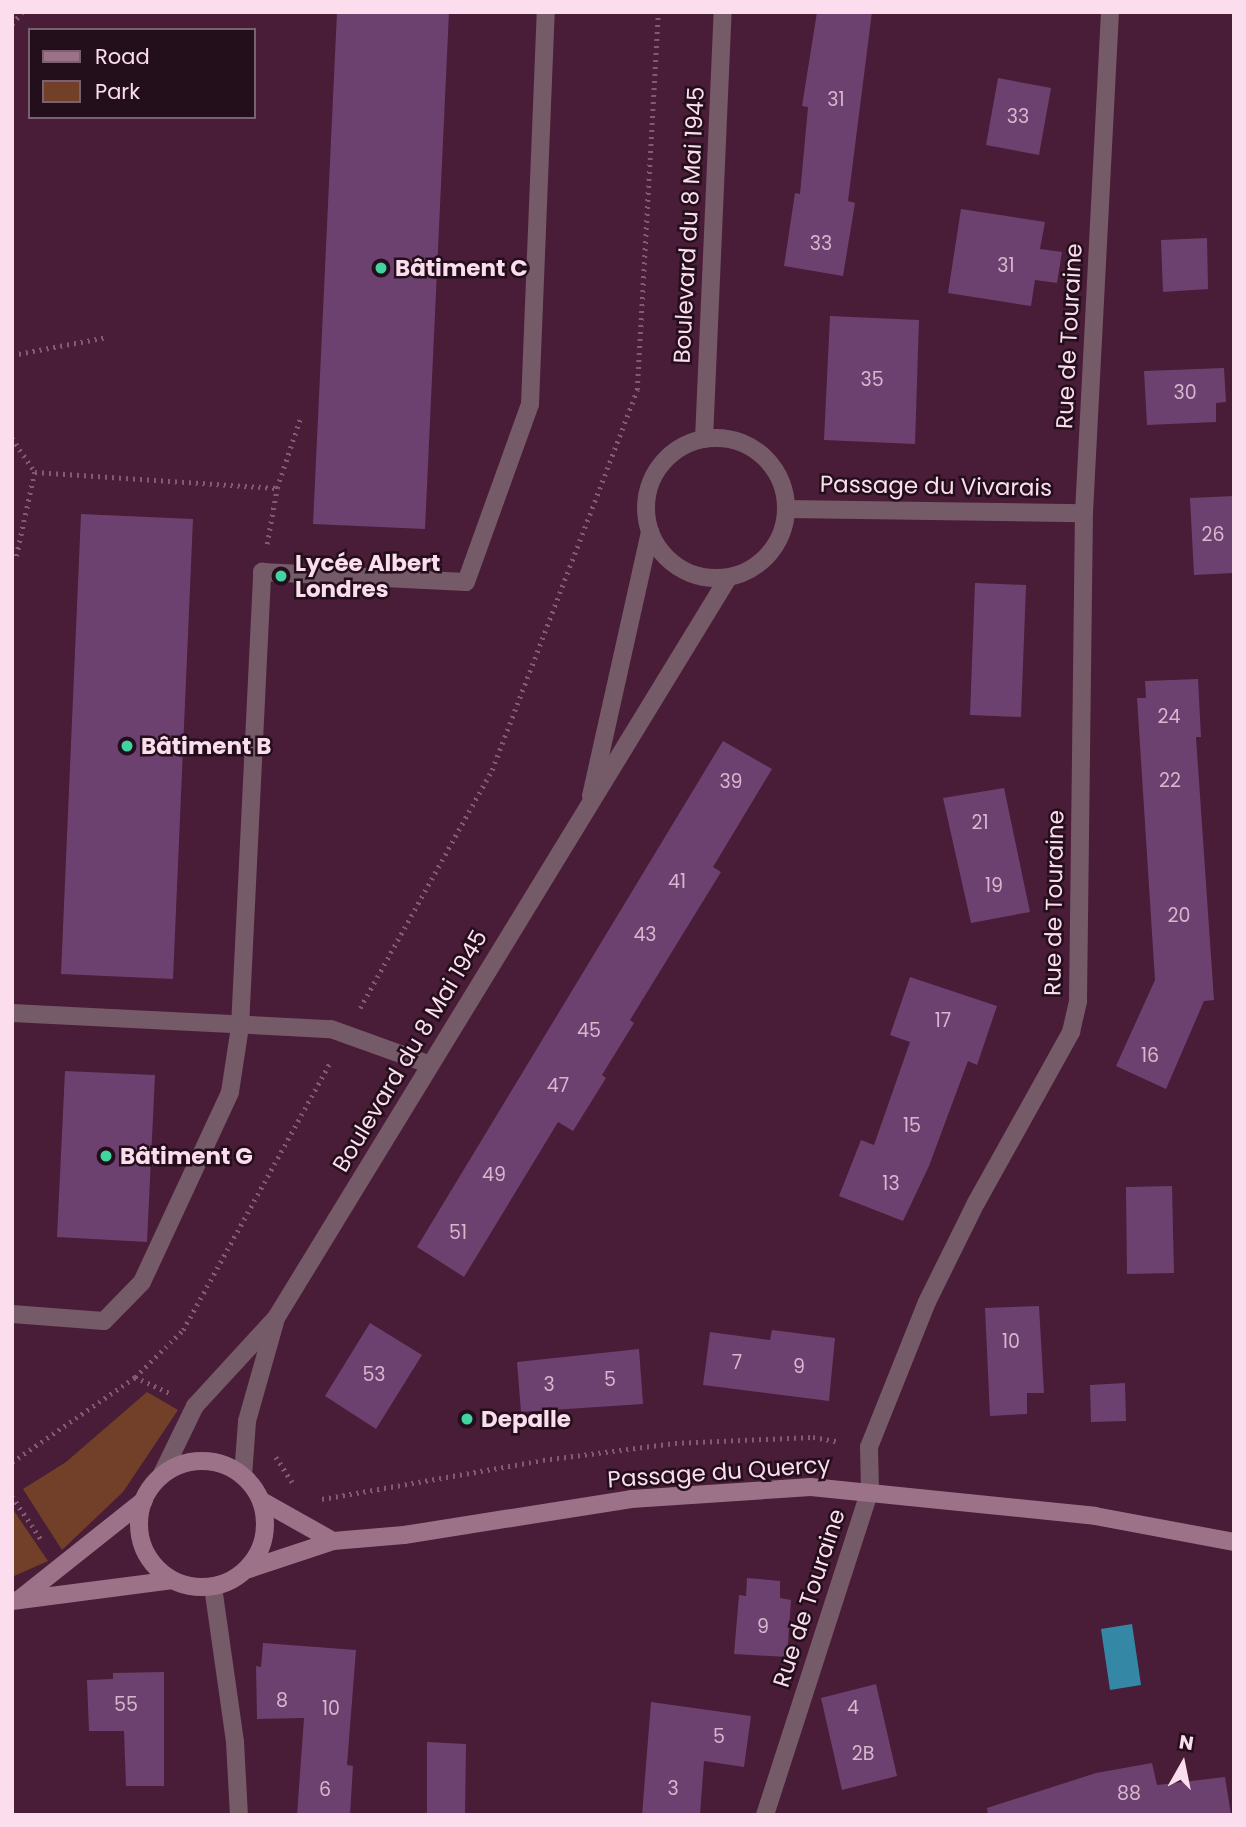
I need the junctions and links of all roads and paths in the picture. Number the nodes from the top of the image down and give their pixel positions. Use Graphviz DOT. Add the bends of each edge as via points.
graph roads {
  1 [pos="22,12"];
  2 [pos="546,12"];
  3 [pos="658,12"];
  4 [pos="723,12"];
  5 [pos="1110,12"];
  6 [pos="12,24"];
  7 [pos="107,337"];
  8 [pos="12,355"];
  9 [pos="301,416"];
  10 [pos="12,438"];
  11 [pos="704,439"];
  12 [pos="35,472"];
  13 [pos="277,488"];
  14 [pos="787,509"];
  15 [pos="1084,513"];
  16 [pos="650,532"];
  17 [pos="16,559"];
  18 [pos="262,572"];
  19 [pos="729,578"];
  20 [pos="588,810"];
  21 [pos="12,1013"];
  22 [pos="240,1027"];
  23 [pos="346,1034"];
  24 [pos="428,1064"];
  25 [pos="12,1314"];
  26 [pos="275,1318"];
  27 [pos="135,1377"];
  28 [pos="195,1406"];
  29 [pos="247,1421"];
  30 [pos="869,1447"];
  31 [pos="12,1462"];
  32 [pos="161,1476"];
  33 [pos="243,1476"];
  34 [pos="870,1490"];
  35 [pos="300,1492"];
  36 [pos="309,1496"];
  37 [pos="144,1500"];
  38 [pos="262,1501"];
  39 [pos="333,1541"];
  40 [pos="1234,1542"];
  41 [pos="246,1570"];
  42 [pos="173,1580"];
  43 [pos="214,1587"];
  44 [pos="16,1600"];
  45 [pos="239,1815"];
  46 [pos="765,1815"];
  1 -- 6 [label="path"];
  2 -- 18 [label="street" via="530,404 466,582"];
  3 -- 23 [label="path" via="637,390 492,770"];
  4 -- 11 [label="street, Boulevard du 8 Mai 1945"];
  5 -- 15 [label="street, Rue de Touraine"];
  7 -- 8 [label="path"];
  9 -- 13 [label="path"];
  10 -- 12 [label="path"];
  11 -- 14 [label="street" via="736,441 765,457 785,490"];
  11 -- 16 [label="street" via="681,447 662,463 650,484 646,508"];
  12 -- 13 [label="path"];
  12 -- 17 [label="path"];
  13 -- 18 [label="path"];
  14 -- 15 [label="street, Passage du Vivarais"];
  14 -- 19 [label="street" via="783,533 770,554 752,569"];
  15 -- 30 [label="street, Rue de Touraine" via="1081,969 1071,1032 933,1289"];
  16 -- 19 [label="street" via="666,557 690,574"];
  16 -- 20 [label="street, Boulevard du 8 Mai 1945"];
  18 -- 22 [label="street"];
  19 -- 20 [label="street, Boulevard du 8 Mai 1945"];
  20 -- 24 [label="street, Boulevard du 8 Mai 1945"];
  21 -- 22 [label="street"];
  22 -- 23 [label="street" via="331,1029"];
  22 -- 25 [label="street" via="230,1091 142,1282 104,1321"];
  23 -- 24 [label="street"];
  23 -- 27 [label="path" via="183,1329"];
  24 -- 26 [label="street, Boulevard du 8 Mai 1945"];
  26 -- 28 [label="street, Boulevard du 8 Mai 1945"];
  26 -- 29 [label="street, Boulevard du 8 Mai 1945"];
  27 -- 28 [label="path"];
  27 -- 31 [label="path"];
  28 -- 32 [label="street, Boulevard du 8 Mai 1945"];
  29 -- 33 [label="street, Boulevard du 8 Mai 1945"];
  29 -- 35 [label="path" via="268,1434 281,1468"];
  30 -- 34 [label="street, Rue de Touraine"];
  30 -- 36 [label="path" via="813,1437 675,1443 543,1460 335,1499"];
  32 -- 33 [label="main road" via="185,1464 211,1462"];
  32 -- 37 [label="main road"];
  33 -- 38 [label="main road"];
  34 -- 39 [label="main road, Passage du Quercy" via="811,1487 631,1499 404,1535"];
  34 -- 40 [label="main road, Passage du Quercy" via="1095,1516"];
  34 -- 46 [label="street, Rue de Touraine"];
  37 -- 42 [label="main road" via="140,1537 158,1569"];
  37 -- 44 [label="main road"];
  38 -- 39 [label="main road"];
  38 -- 41 [label="main road" via="265,1538"];
  39 -- 41 [label="main road, Passage du Quercy"];
  41 -- 43 [label="main road"];
  42 -- 43 [label="main road" via="192,1587"];
  42 -- 44 [label="main road"];
  43 -- 45 [label="street" via="235,1742"];
}
